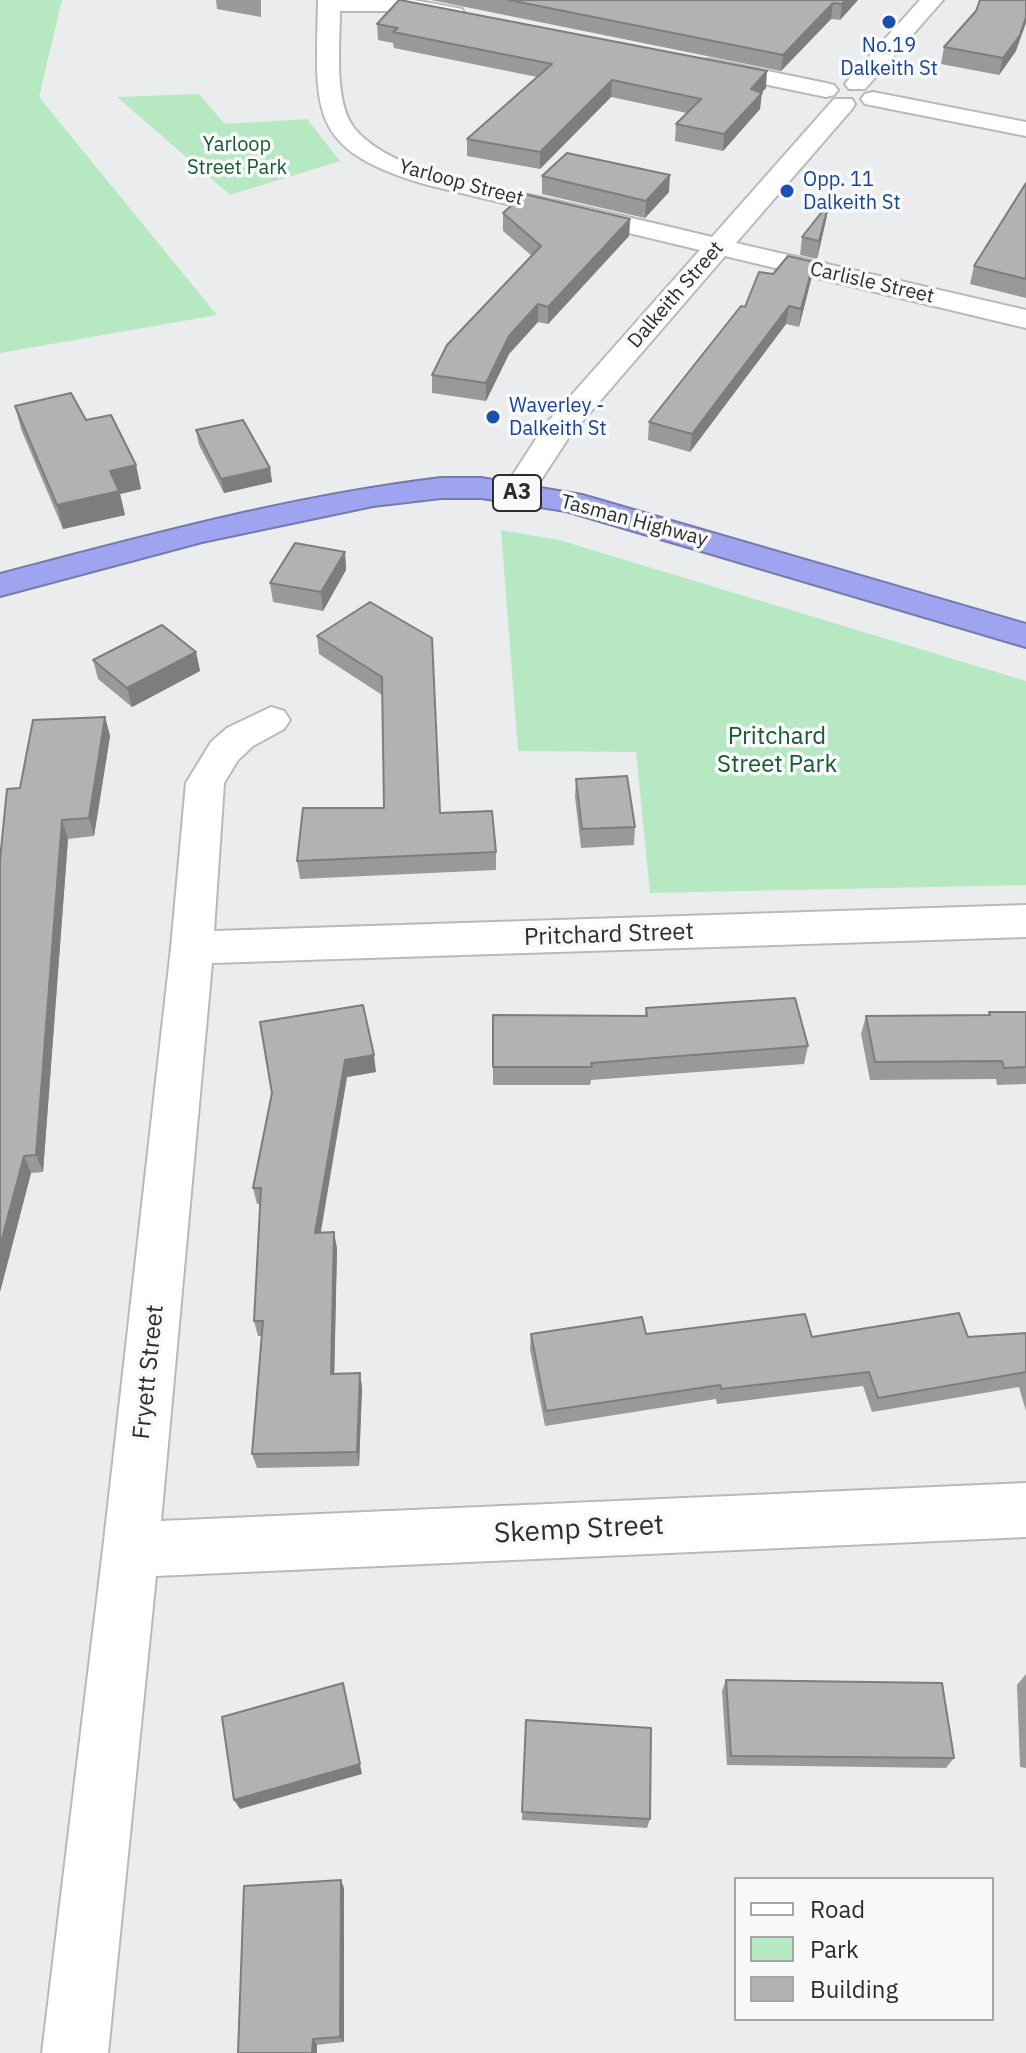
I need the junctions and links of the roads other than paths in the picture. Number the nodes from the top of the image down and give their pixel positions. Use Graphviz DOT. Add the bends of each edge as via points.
graph roads {
  1 [pos="932,0"];
  2 [pos="329,2"];
  3 [pos="475,19"];
  4 [pos="687,62"];
  5 [pos="850,94"];
  6 [pos="1026,129"];
  7 [pos="718,246"];
  8 [pos="1026,319"];
  9 [pos="517,493"];
  10 [pos="0,585"];
  11 [pos="1026,636"];
  12 [pos="271,720"];
  13 [pos="1026,921"];
  14 [pos="192,948"];
  15 [pos="1026,1510"];
  16 [pos="131,1550"];
  17 [pos="75,2053"];
  1 -- 5 [label="street, Dalkeith Street"];
  2 -- 3 [label="street" via="398,4"];
  2 -- 7 [label="street, Yarloop Street" via="336,121 372,154 431,178"];
  4 -- 5 [label="street"];
  5 -- 6 [label="street"];
  5 -- 7 [label="street, Dalkeith Street"];
  7 -- 8 [label="street, Carlisle Street"];
  7 -- 9 [label="street, Dalkeith Street" via="556,432"];
  9 -- 10 [label="highway, Tasman Highway / A3" via="441,488 373,496 198,533"];
  9 -- 11 [label="highway, Tasman Highway / A3" via="650,524"];
  12 -- 14 [label="street, Fryett Street" via="224,751 205,783"];
  13 -- 14 [label="street, Pritchard Street"];
  14 -- 16 [label="street, Fryett Street"];
  15 -- 16 [label="street, Skemp Street"];
  16 -- 17 [label="street, Fryett Street"];
}
